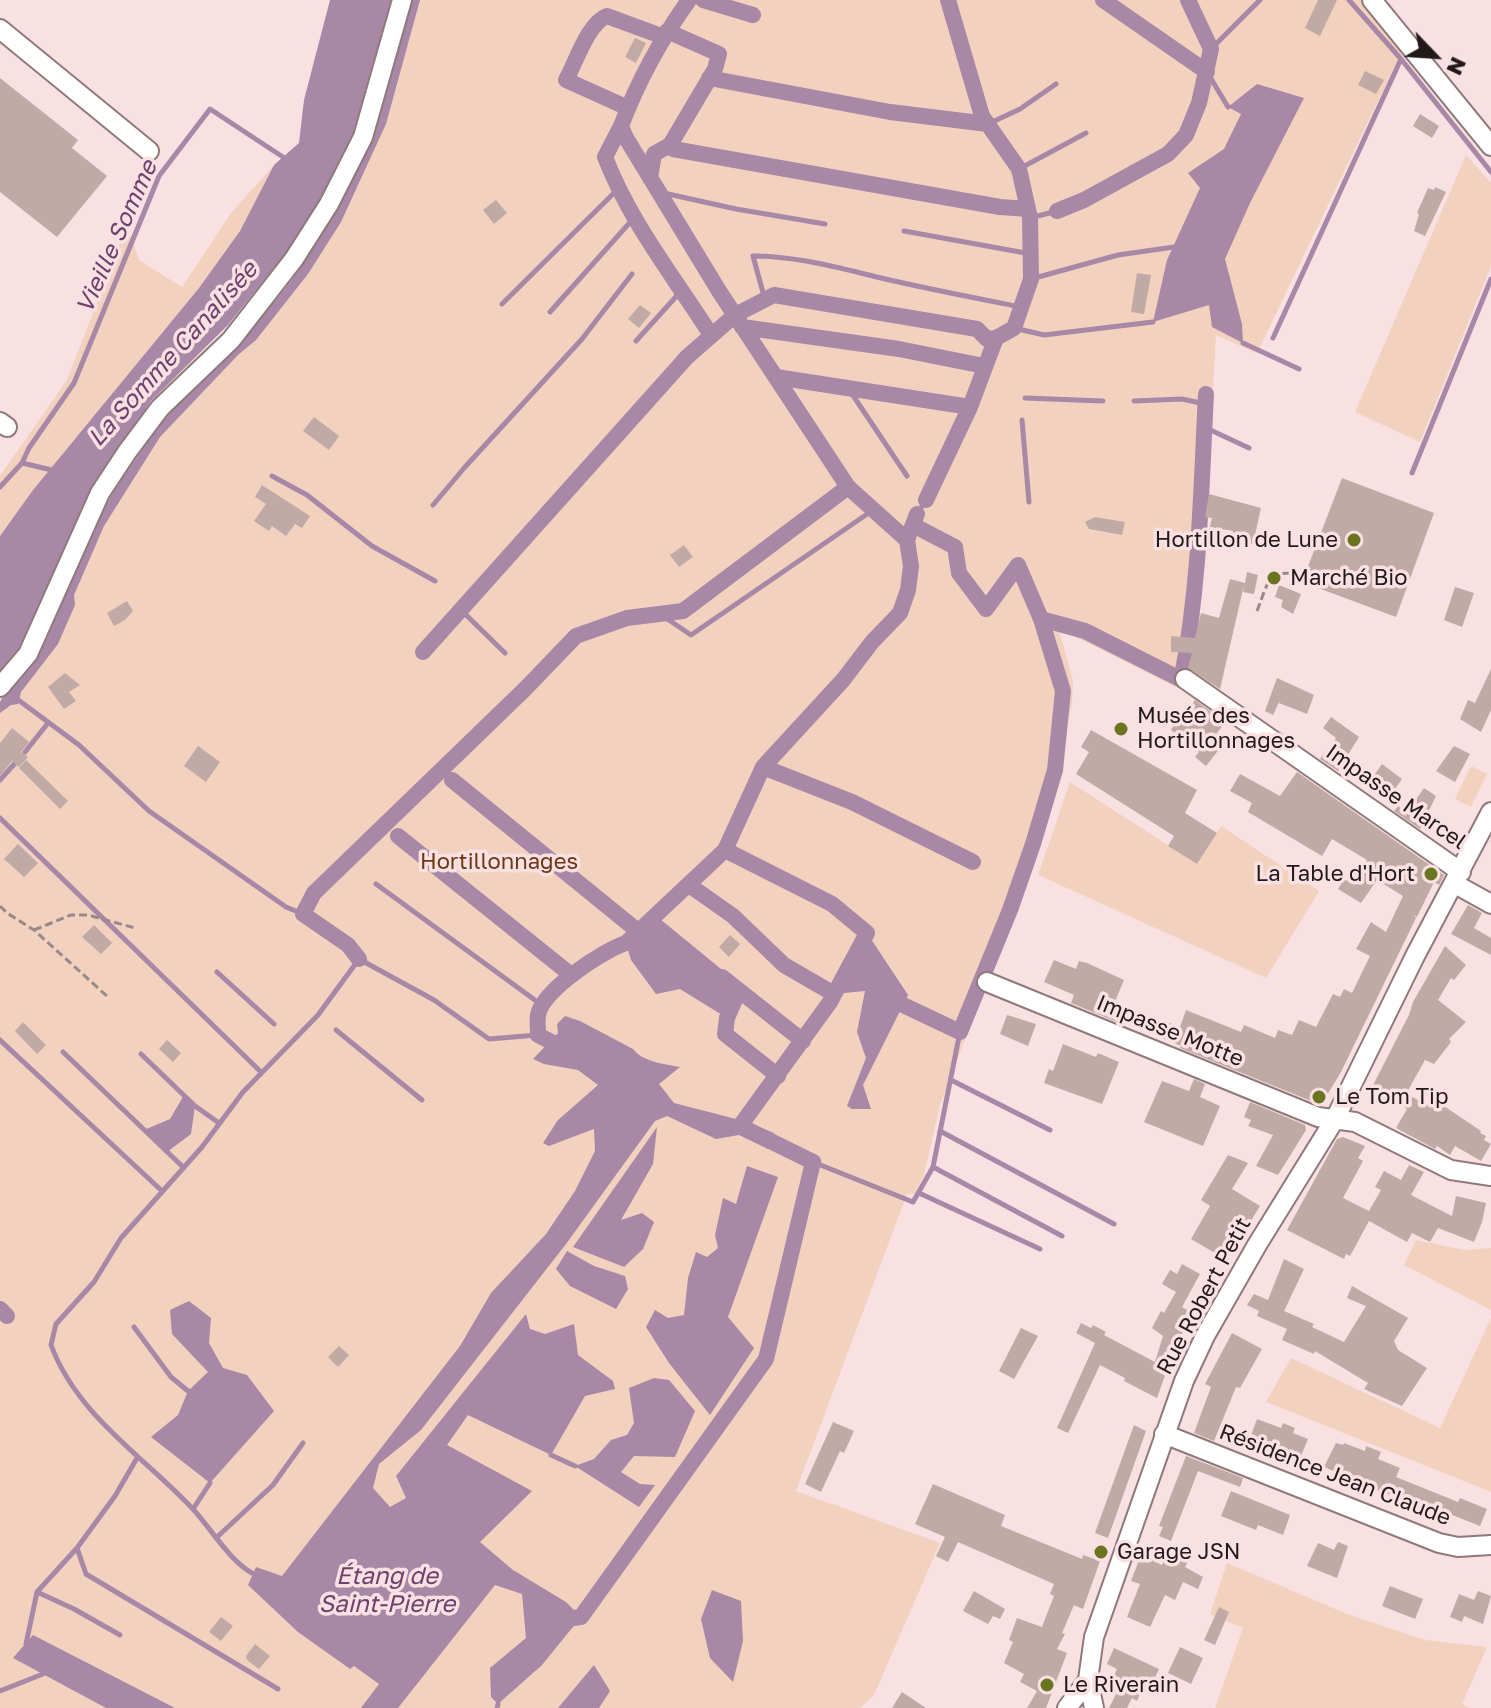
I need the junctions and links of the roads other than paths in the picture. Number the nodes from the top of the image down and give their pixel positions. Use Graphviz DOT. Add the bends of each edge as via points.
graph roads {
  1 [pos="402,0"];
  2 [pos="1372,0"];
  3 [pos="0,29"];
  4 [pos="1491,146"];
  5 [pos="149,151"];
  6 [pos="1185,679"];
  7 [pos="2,685"];
  8 [pos="1491,812"];
  9 [pos="1458,878"];
  10 [pos="1491,904"];
  11 [pos="987,982"];
  12 [pos="1335,1119"];
  13 [pos="1491,1176"];
  14 [pos="1164,1434"];
  15 [pos="1491,1545"];
  16 [pos="1088,1680"];
  17 [pos="1067,1708"];
  18 [pos="1094,1708"];
  1 -- 7 [label="street" via="363,137 329,204 231,340 160,408 127,452 100,493 28,654"];
  2 -- 4 [label="street"];
  3 -- 5 [label="street"];
  6 -- 9 [label="street, Impasse Marcel"];
  8 -- 9 [label="street, Rue Robert Petit"];
  9 -- 10 [label="street, Impasse Marcel"];
  9 -- 12 [label="street, Rue Robert Petit"];
  11 -- 12 [label="street, Impasse Motte" via="1318,1117"];
  12 -- 13 [label="street, Impasse Motte" via="1355,1122 1451,1170"];
  12 -- 14 [label="street, Rue Robert Petit" via="1205,1336"];
  14 -- 15 [label="street, Résidence Jean Claude" via="1439,1543"];
  14 -- 16 [label="street, Rue Robert Petit" via="1097,1625"];
  16 -- 17 [label="street"];
  16 -- 18 [label="street"];
}
